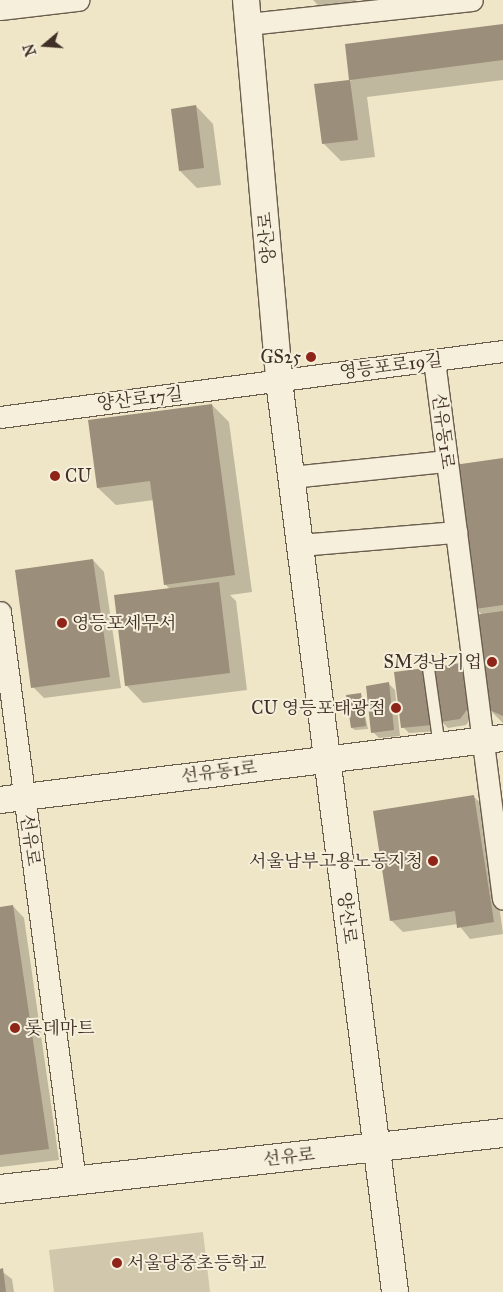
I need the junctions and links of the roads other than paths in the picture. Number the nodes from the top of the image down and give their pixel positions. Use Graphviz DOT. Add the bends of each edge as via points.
graph roads {
  1 [pos="78,0"];
  2 [pos="472,0"];
  3 [pos="0,9"];
  4 [pos="247,12"];
  5 [pos="503,351"];
  6 [pos="434,360"];
  7 [pos="279,381"];
  8 [pos="0,418"];
  9 [pos="447,461"];
  10 [pos="291,477"];
  11 [pos="456,532"];
  12 [pos="300,545"];
  13 [pos="0,612"];
  14 [pos="428,668"];
  15 [pos="493,740"];
  16 [pos="439,746"];
  17 [pos="327,758"];
  18 [pos="12,798"];
  19 [pos="501,865"];
  20 [pos="503,899"];
  21 [pos="503,1132"];
  22 [pos="377,1147"];
  23 [pos="75,1181"];
  24 [pos="0,1190"];
  25 [pos="395,1292"];
  1 -- 3 [label="street"];
  2 -- 4 [label="street"];
  4 -- 7 [label="street, 양산로"];
  5 -- 6 [label="street, 영등포로19길"];
  6 -- 7 [label="street, 영등포로19길"];
  6 -- 9 [label="street, 선유동1로"];
  7 -- 8 [label="street, 양산로17길"];
  7 -- 10 [label="street, 양산로"];
  9 -- 10 [label="street"];
  9 -- 11 [label="street, 선유동1로"];
  10 -- 12 [label="street, 양산로"];
  11 -- 12 [label="street"];
  11 -- 15 [label="street, 선유동1로"];
  12 -- 17 [label="street, 양산로"];
  13 -- 18 [label="street, 선유로"];
  14 -- 16 [label="lane"];
  15 -- 16 [label="street, 선유동1로"];
  15 -- 19 [label="street"];
  16 -- 17 [label="street, 선유동1로"];
  17 -- 18 [label="street, 선유동1로"];
  17 -- 22 [label="street, 양산로"];
  18 -- 23 [label="street, 선유로"];
  19 -- 20 [label="street"];
  21 -- 22 [label="main road, 선유로"];
  22 -- 23 [label="main road, 선유로"];
  22 -- 25 [label="street, 양산로"];
  23 -- 24 [label="main road, 선유로"];
}
